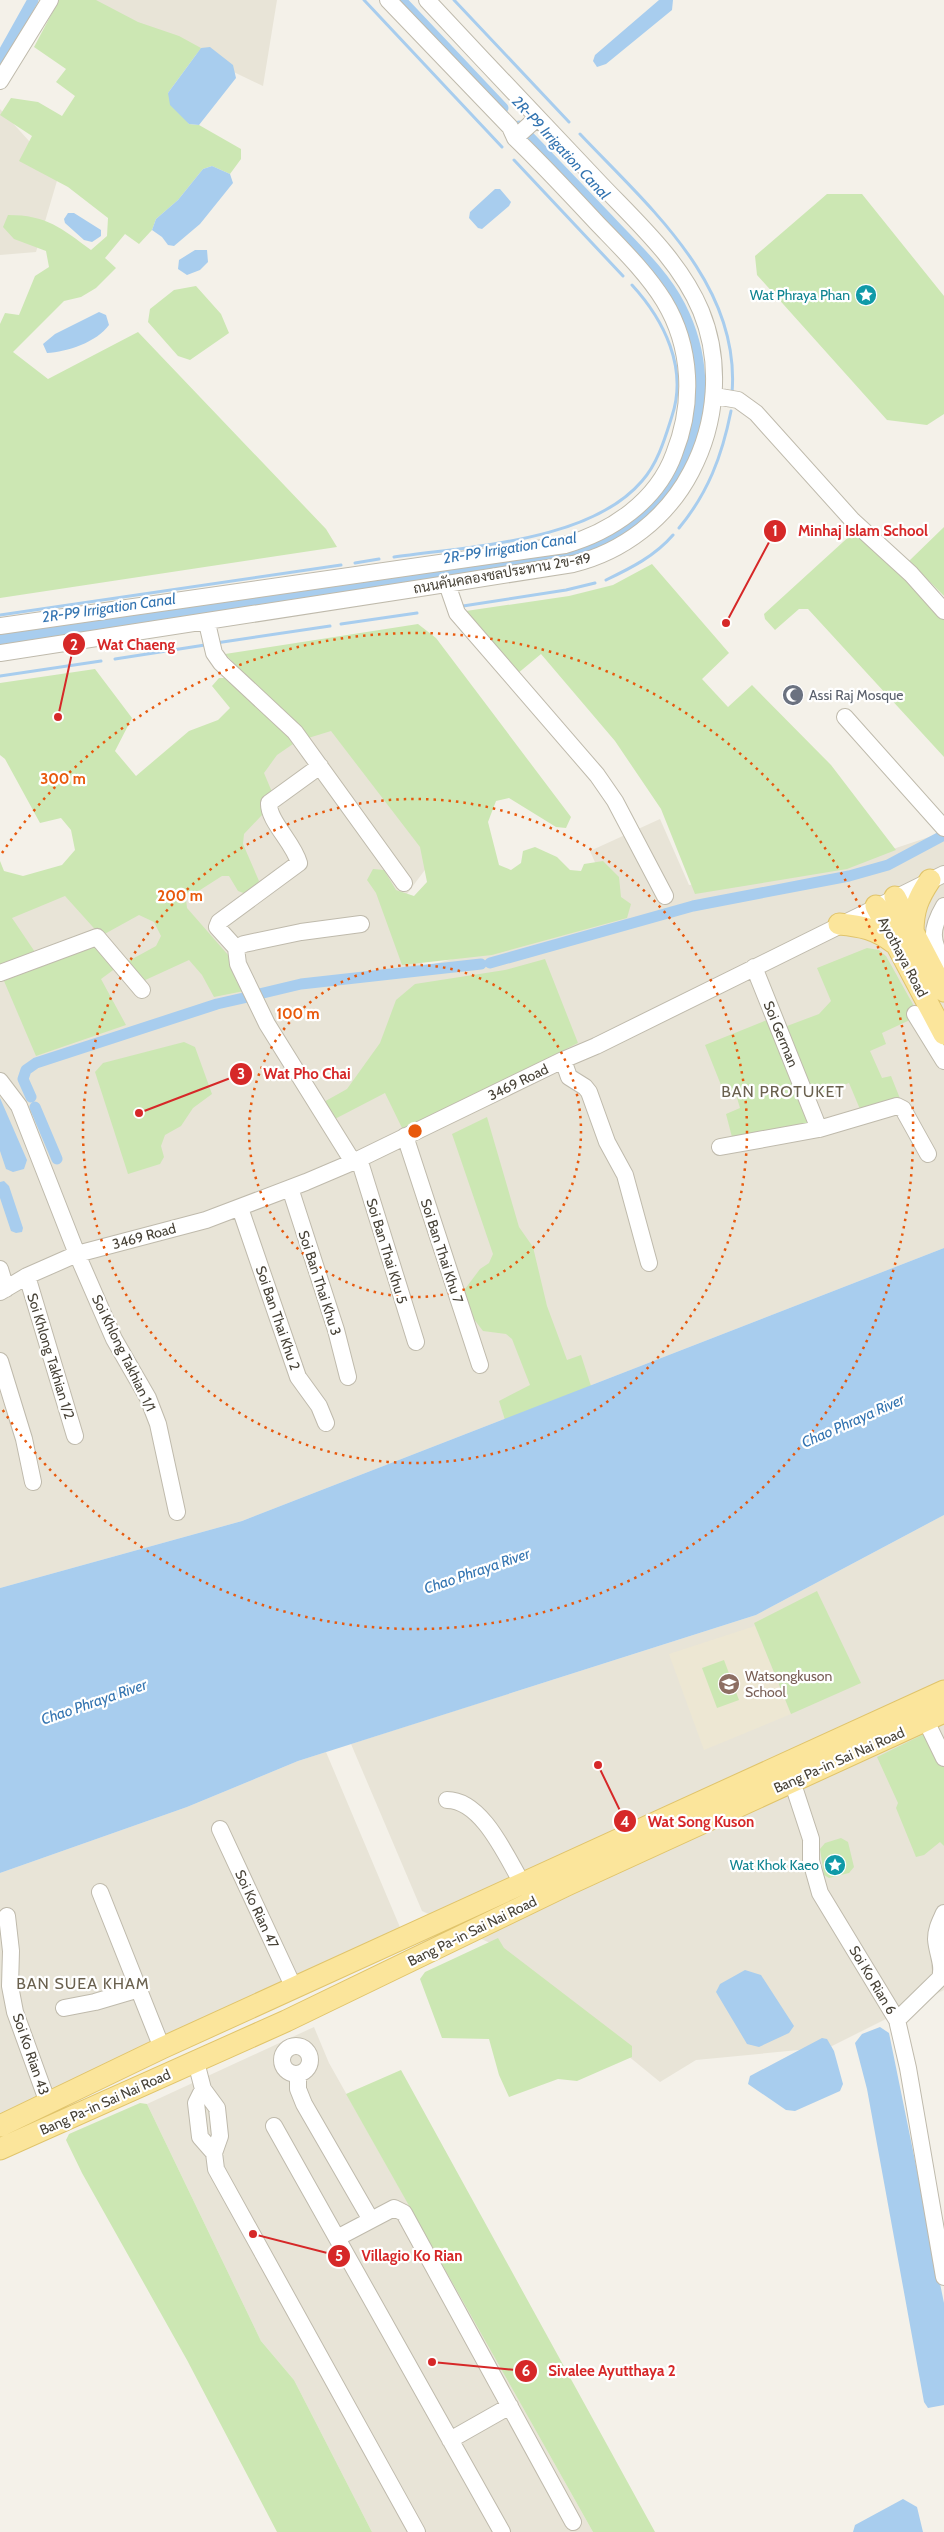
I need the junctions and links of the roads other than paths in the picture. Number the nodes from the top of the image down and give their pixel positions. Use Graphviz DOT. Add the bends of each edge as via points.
graph roads {
  1 [pos="50,0"];
  2 [pos="388,0"];
  3 [pos="426,0"];
  4 [pos="0,81"];
  5 [pos="535,120"];
  6 [pos="517,136"];
  7 [pos="715,396"];
  8 [pos="447,584"];
  9 [pos="352,585"];
  10 [pos="944,611"];
  11 [pos="206,623"];
  12 [pos="0,626"];
  13 [pos="0,653"];
  14 [pos="845,717"];
  15 [pos="320,766"];
  16 [pos="944,828"];
  17 [pos="937,877"];
  18 [pos="404,882"];
  19 [pos="665,896"];
  20 [pos="895,897"];
  21 [pos="876,906"];
  22 [pos="944,906"];
  23 [pos="361,924"];
  24 [pos="839,924"];
  25 [pos="905,939"];
  26 [pos="236,948"];
  27 [pos="944,964"];
  28 [pos="754,967"];
  29 [pos="0,973"];
  30 [pos="142,990"];
  31 [pos="944,991"];
  32 [pos="915,1014"];
  33 [pos="944,1033"];
  34 [pos="563,1060"];
  35 [pos="944,1061"];
  36 [pos="0,1081"];
  37 [pos="819,1129"];
  38 [pos="405,1136"];
  39 [pos="720,1147"];
  40 [pos="928,1154"];
  41 [pos="356,1160"];
  42 [pos="290,1188"];
  43 [pos="240,1208"];
  44 [pos="78,1254"];
  45 [pos="650,1263"];
  46 [pos="0,1269"];
  47 [pos="27,1276"];
  48 [pos="3,1290"];
  49 [pos="416,1342"];
  50 [pos="0,1361"];
  51 [pos="480,1365"];
  52 [pos="348,1377"];
  53 [pos="326,1423"];
  54 [pos="75,1436"];
  55 [pos="32,1482"];
  56 [pos="177,1512"];
  57 [pos="944,1691"];
  58 [pos="935,1717"];
  59 [pos="944,1758"];
  60 [pos="792,1781"];
  61 [pos="446,1800"];
  62 [pos="220,1829"];
  63 [pos="522,1883"];
  64 [pos="100,1892"];
  65 [pos="944,1913"];
  66 [pos="6,1916"];
  67 [pos="347,1963"];
  68 [pos="357,1987"];
  69 [pos="294,1988"];
  70 [pos="139,1989"];
  71 [pos="64,2008"];
  72 [pos="897,2020"];
  73 [pos="286,2021"];
  74 [pos="162,2048"];
  75 [pos="196,2062"];
  76 [pos="48,2103"];
  77 [pos="0,2126"];
  78 [pos="274,2126"];
  79 [pos="0,2148"];
  80 [pos="370,2220"];
  81 [pos="337,2238"];
  82 [pos="944,2276"];
  83 [pos="510,2406"];
  84 [pos="450,2440"];
  85 [pos="573,2522"];
  86 [pos="417,2532"];
  87 [pos="502,2532"];
  1 -- 4 [label="street"];
  2 -- 6 [label="street"];
  3 -- 5 [label="street, ถนนคันคลองชลประทาน 2ข-ส9"];
  5 -- 6 [label="street"];
  5 -- 7 [label="street, ถนนคันคลองชลประทาน 2ข-ส9" via="654,242 690,289 710,343"];
  6 -- 9 [label="street" via="635,263 664,301 682,342 688,375 679,443 668,470 652,494 631,512 586,539"];
  7 -- 8 [label="street, ถนนคันคลองชลประทาน 2ข-ส9" via="696,464 682,490 638,533 594,559"];
  7 -- 10 [label="street" via="738,400 756,412 853,521 911,574"];
  8 -- 9 [label="street, ถนนคันคลองชลประทาน 2ข-ส9"];
  8 -- 19 [label="street" via="456,613 597,775 615,801"];
  9 -- 11 [label="street, ถนนคันคลองชลประทาน 2ข-ส9"];
  9 -- 12 [label="street"];
  11 -- 13 [label="street, ถนนคันคลองชลประทาน 2ข-ส9"];
  11 -- 15 [label="street" via="214,653 221,663 295,732"];
  14 -- 16 [label="street"];
  15 -- 18 [label="street"];
  15 -- 26 [label="street" via="269,803 269,811 300,863 219,922 220,933"];
  17 -- 20 [label="street, 3469 Road"];
  17 -- 25 [label="main road" via="918,898"];
  20 -- 21 [label="street, 3469 Road"];
  20 -- 25 [label="main road, Ayothaya Road"];
  21 -- 24 [label="street, 3469 Road"];
  21 -- 25 [label="main road, Ayothaya Road"];
  22 -- 27 [label="street" via="932,939"];
  23 -- 26 [label="street" via="301,932"];
  24 -- 25 [label="main road" via="865,926"];
  24 -- 28 [label="street, 3469 Road"];
  25 -- 31 [label="main road, Ayothaya Road"];
  25 -- 33 [label="main road, Ayothaya Road"];
  26 -- 41 [label="street, Soi Ban Thai Khu 5" via="238,964 267,1024"];
  28 -- 34 [label="street, 3469 Road"];
  28 -- 37 [label="street, Soi German"];
  29 -- 30 [label="street" via="97,937"];
  32 -- 35 [label="street"];
  34 -- 38 [label="street, 3469 Road"];
  34 -- 45 [label="street" via="569,1077 589,1092 624,1175"];
  36 -- 44 [label="street, Soi Khlong Takhian 1/1" via="27,1122"];
  37 -- 39 [label="street"];
  37 -- 40 [label="street" via="897,1106 904,1109"];
  38 -- 41 [label="street, 3469 Road"];
  38 -- 51 [label="street, Soi Ban Thai Khu 7"];
  41 -- 42 [label="street, 3469 Road"];
  41 -- 49 [label="street, Soi Ban Thai Khu 5"];
  42 -- 43 [label="street, 3469 Road"];
  42 -- 52 [label="street, Soi Ban Thai Khu 3"];
  43 -- 44 [label="street, 3469 Road"];
  43 -- 53 [label="street, Soi Ban Thai Khu 2" via="298,1377 319,1406"];
  44 -- 47 [label="street, 3469 Road"];
  44 -- 56 [label="street, Soi Khlong Takhian 1/1" via="114,1339 148,1398 158,1424"];
  46 -- 48 [label="street"];
  47 -- 48 [label="street, 3469 Road"];
  47 -- 54 [label="street, Soi Khlong Takhian 1/2"];
  50 -- 55 [label="street" via="24,1439"];
  57 -- 63 [label="main road, Bang Pa-in Sai Nai Road"];
  58 -- 59 [label="street"];
  58 -- 60 [label="main road, Bang Pa-in Sai Nai Road"];
  60 -- 68 [label="main road, Bang Pa-in Sai Nai Road"];
  60 -- 72 [label="street, Soi Ko Rian 6" via="810,1839 811,1861 820,1893"];
  61 -- 63 [label="street" via="457,1800 467,1805 480,1817"];
  62 -- 69 [label="street, Soi Ko Rian 47"];
  63 -- 67 [label="main road, Bang Pa-in Sai Nai Road"];
  64 -- 70 [label="street"];
  65 -- 72 [label="street" via="937,1928 936,1941 944,1969 940,1978"];
  66 -- 76 [label="street, Soi Ko Rian 43" via="11,1951 10,1986 15,2012"];
  67 -- 68 [label="main road"];
  67 -- 69 [label="main road, Bang Pa-in Sai Nai Road"];
  68 -- 73 [label="main road, Bang Pa-in Sai Nai Road"];
  69 -- 74 [label="main road, Bang Pa-in Sai Nai Road"];
  70 -- 71 [label="street"];
  70 -- 74 [label="street"];
  72 -- 82 [label="street, Soi Ko Rian 6"];
  73 -- 75 [label="main road, Bang Pa-in Sai Nai Road"];
  73 -- 80 [label="street" via="294,2044 304,2047 309,2054 308,2068 298,2075 298,2088 304,2104"];
  74 -- 76 [label="main road, Bang Pa-in Sai Nai Road"];
  75 -- 79 [label="main road, Bang Pa-in Sai Nai Road"];
  75 -- 86 [label="street" via="203,2089 196,2103 200,2137 214,2153 216,2169"];
  76 -- 77 [label="main road, Bang Pa-in Sai Nai Road"];
  78 -- 81 [label="street"];
  80 -- 81 [label="street"];
  80 -- 83 [label="street" via="394,2208 404,2213"];
  81 -- 84 [label="street"];
  83 -- 84 [label="street"];
  83 -- 85 [label="street"];
  84 -- 87 [label="street"];
}
